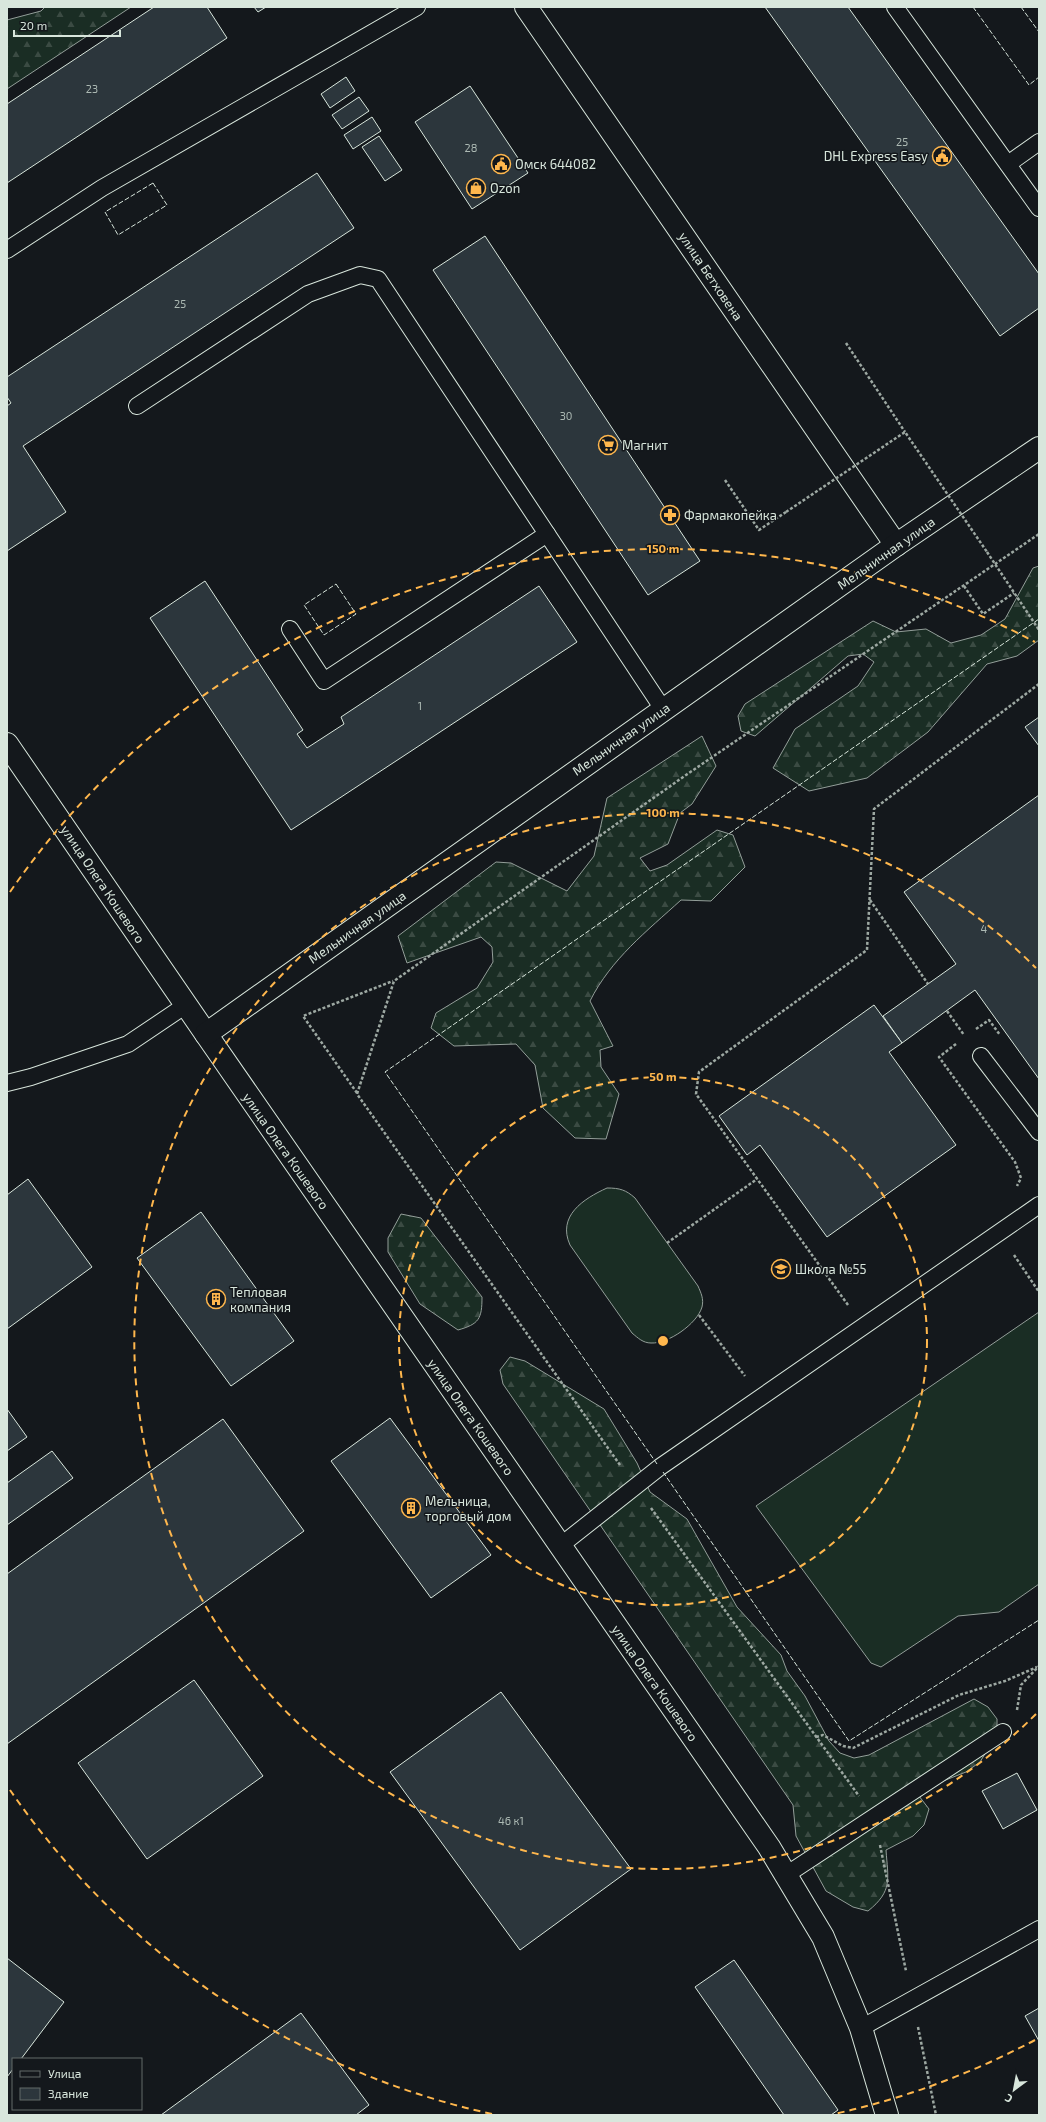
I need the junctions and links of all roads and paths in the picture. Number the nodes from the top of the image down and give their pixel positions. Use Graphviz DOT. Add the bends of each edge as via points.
graph roads {
  1 [pos="417,7"];
  2 [pos="526,7"];
  3 [pos="895,7"];
  4 [pos="1039,142"];
  5 [pos="1008,164"];
  6 [pos="1039,208"];
  7 [pos="7,250"];
  8 [pos="846,343"];
  9 [pos="137,406"];
  10 [pos="905,432"];
  11 [pos="1039,448"];
  12 [pos="726,480"];
  13 [pos="547,534"];
  14 [pos="1039,534"];
  15 [pos="896,545"];
  16 [pos="964,586"];
  17 [pos="1014,593"];
  18 [pos="290,629"];
  19 [pos="1039,630"];
  20 [pos="1039,684"];
  21 [pos="664,709"];
  22 [pos="7,744"];
  23 [pos="870,899"];
  24 [pos="394,981"];
  25 [pos="928,984"];
  26 [pos="186,1005"];
  27 [pos="947,1011"];
  28 [pos="972,1033"];
  29 [pos="206,1034"];
  30 [pos="1003,1039"];
  31 [pos="981,1056"];
  32 [pos="7,1083"];
  33 [pos="358,1094"];
  34 [pos="1039,1132"];
  35 [pos="757,1179"];
  36 [pos="1012,1191"];
  37 [pos="1039,1205"];
  38 [pos="667,1243"];
  39 [pos="1010,1248"];
  40 [pos="1039,1292"];
  41 [pos="856,1303"];
  42 [pos="699,1315"];
  43 [pos="748,1381"];
  44 [pos="635,1486"];
  45 [pos="560,1546"];
  46 [pos="1038,1666"];
  47 [pos="1003,1732"];
  48 [pos="816,1737"];
  49 [pos="874,1816"];
  50 [pos="786,1875"];
  51 [pos="1039,1929"];
  52 [pos="912,1999"];
  53 [pos="861,2028"];
  54 [pos="887,2115"];
  55 [pos="936,2115"];
  1 -- 7 [label="lane" via="102,188"];
  2 -- 15 [label="main road, улица Бетховена"];
  3 -- 5 [label="lane"];
  4 -- 5 [label="lane"];
  5 -- 6 [label="lane"];
  8 -- 10 [label="path"];
  9 -- 13 [label="lane" via="308,294 360,274 378,279"];
  10 -- 12 [label="path, bridge" via="759,530"];
  10 -- 17 [label="path, bridge"];
  11 -- 15 [label="main road, Мельничная улица"];
  13 -- 18 [label="lane" via="324,681"];
  13 -- 21 [label="lane"];
  14 -- 16 [label="path"];
  15 -- 21 [label="main road, Мельничная улица"];
  16 -- 17 [label="path" via="983,614"];
  16 -- 24 [label="path" via="686,775"];
  17 -- 19 [label="path"];
  20 -- 23 [label="path" via="874,809"];
  21 -- 29 [label="main road, Мельничная улица"];
  22 -- 26 [label="main road, улица Олега Кошевого"];
  23 -- 25 [label="path"];
  23 -- 35 [label="path" via="867,950 698,1072 696,1094"];
  24 -- 33 [label="path"];
  24 -- 33 [label="path" via="303,1016"];
  26 -- 29 [label="main road, улица Олега Кошевого"];
  26 -- 32 [label="lane" via="128,1044"];
  27 -- 36 [label="path" via="966,1037 939,1057 1015,1162 1021,1178"];
  28 -- 30 [label="path" via="989,1020"];
  29 -- 45 [label="main road, улица Олега Кошевого"];
  31 -- 34 [label="lane"];
  33 -- 44 [label="path"];
  35 -- 38 [label="path"];
  35 -- 41 [label="path" via="849,1307"];
  37 -- 44 [label="lane"];
  39 -- 40 [label="path"];
  42 -- 43 [label="path"];
  44 -- 45 [label="lane"];
  44 -- 48 [label="path"];
  45 -- 50 [label="main road, улица Олега Кошевого"];
  46 -- 47 [label="path" via="1021,1685 1016,1714"];
  46 -- 48 [label="path" via="1005,1681 958,1695 853,1748 843,1746 823,1735"];
  47 -- 49 [label="lane"];
  48 -- 49 [label="path"];
  49 -- 50 [label="lane"];
  49 -- 52 [label="path"];
  50 -- 53 [label="main road, улица Олега Кошевого" via="823,1937"];
  51 -- 52 [label="lane"];
  52 -- 53 [label="lane"];
  52 -- 55 [label="path"];
  53 -- 54 [label="main road, улица Олега Кошевого"];
}
